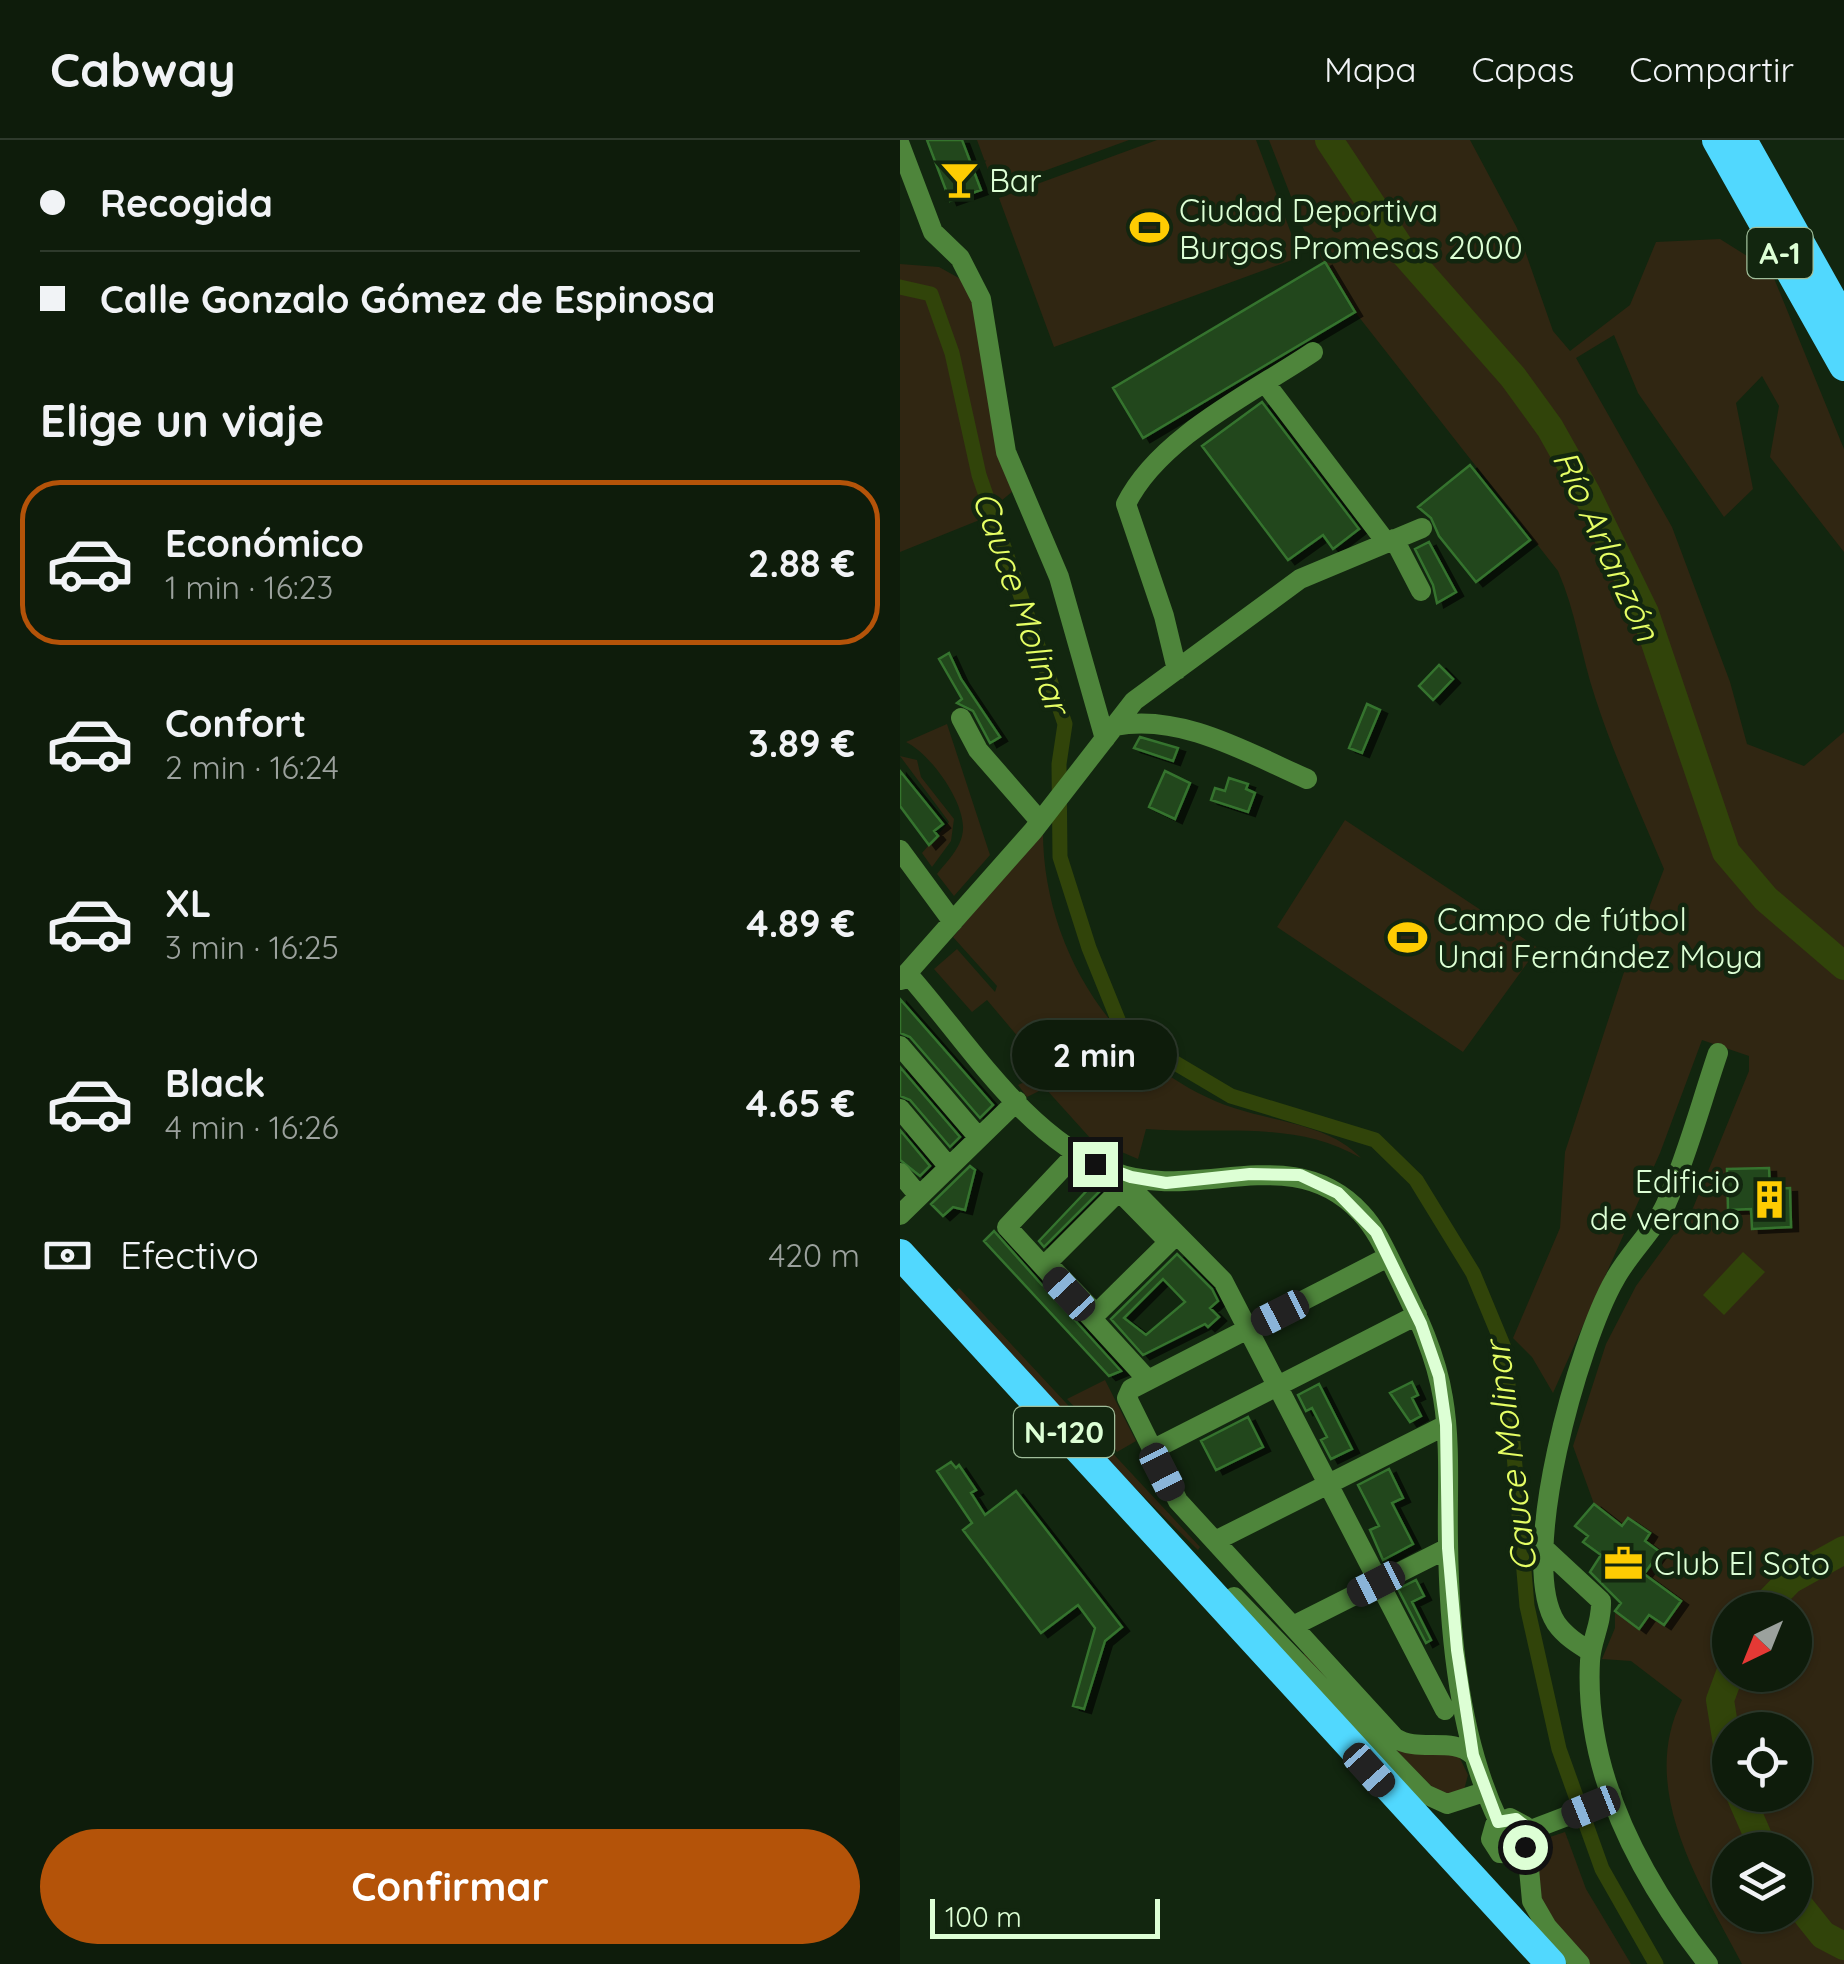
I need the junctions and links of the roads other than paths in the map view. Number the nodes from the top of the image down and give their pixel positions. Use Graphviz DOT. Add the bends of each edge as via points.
graph roads {
  1 [pos="1716,140"];
  2 [pos="1742,140"];
  3 [pos="1751,140"];
  4 [pos="900,146"];
  5 [pos="1844,309"];
  6 [pos="1844,322"];
  7 [pos="1313,352"];
  8 [pos="1844,366"];
  9 [pos="1266,384"];
  10 [pos="1422,528"];
  11 [pos="1390,540"];
  12 [pos="1420,591"];
  13 [pos="1176,670"];
  14 [pos="961,718"];
  15 [pos="1110,733"];
  16 [pos="1308,778"];
  17 [pos="1046,812"];
  18 [pos="900,850"];
  19 [pos="953,922"];
  20 [pos="904,977"];
  21 [pos="900,1046"];
  22 [pos="1718,1053"];
  23 [pos="1017,1101"];
  24 [pos="900,1109"];
  25 [pos="979,1138"];
  26 [pos="1076,1155"];
  27 [pos="949,1168"];
  28 [pos="900,1173"];
  29 [pos="1134,1191"];
  30 [pos="919,1196"];
  31 [pos="900,1215"];
  32 [pos="900,1254"];
  33 [pos="1388,1257"];
  34 [pos="1048,1264"];
  35 [pos="1417,1315"];
  36 [pos="1248,1329"];
  37 [pos="1148,1380"];
  38 [pos="1278,1386"];
  39 [pos="1446,1425"];
  40 [pos="1152,1450"];
  41 [pos="1328,1484"];
  42 [pos="1140,1514"];
  43 [pos="1215,1541"];
  44 [pos="1448,1548"];
  45 [pos="1546,1550"];
  46 [pos="1379,1582"];
  47 [pos="1228,1609"];
  48 [pos="1292,1626"];
  49 [pos="1591,1652"];
  50 [pos="1444,1710"];
  51 [pos="1467,1745"];
  52 [pos="1484,1792"];
  53 [pos="1610,1794"];
  54 [pos="1495,1828"];
  55 [pos="1526,1839"];
  56 [pos="1475,1860"];
  57 [pos="1543,1956"];
  58 [pos="1569,1964"];
  59 [pos="1580,1964"];
  60 [pos="1708,1964"];
  1 -- 8 [label="highway, A-1"];
  2 -- 6 [label="highway"];
  3 -- 5 [label="highway, A-1"];
  4 -- 15 [label="street" via="933,232 960,258 981,299 1006,452 1059,578"];
  7 -- 9 [label="street"];
  9 -- 11 [label="street"];
  9 -- 13 [label="street" via="1160,454 1126,504"];
  10 -- 11 [label="street"];
  11 -- 12 [label="street"];
  11 -- 13 [label="street" via="1300,580"];
  13 -- 15 [label="street" via="1134,701"];
  14 -- 17 [label="street" via="1000,780"];
  15 -- 16 [label="street" via="1140,721 1169,723"];
  15 -- 17 [label="street"];
  17 -- 19 [label="street"];
  18 -- 19 [label="street"];
  19 -- 20 [label="street"];
  20 -- 23 [label="street"];
  21 -- 25 [label="street"];
  22 -- 45 [label="street" via="1665,1207 1613,1281 1554,1448"];
  23 -- 25 [label="street"];
  23 -- 26 [label="street"];
  24 -- 27 [label="street"];
  25 -- 27 [label="street"];
  26 -- 33 [label="street" via="1152,1182 1272,1173 1312,1178 1363,1215"];
  26 -- 37 [label="street" via="1007,1227"];
  27 -- 30 [label="street"];
  28 -- 30 [label="street"];
  29 -- 36 [label="street" via="1223,1281"];
  30 -- 31 [label="street"];
  32 -- 42 [label="highway, N-120"];
  33 -- 35 [label="street"];
  33 -- 36 [label="street"];
  34 -- 34 [label="street" via="1119,1191 1168,1242 1096,1314"];
  35 -- 38 [label="street"];
  35 -- 39 [label="street" via="1439,1376"];
  36 -- 37 [label="street"];
  36 -- 38 [label="street"];
  37 -- 40 [label="street" via="1128,1394"];
  38 -- 40 [label="street"];
  38 -- 41 [label="street"];
  39 -- 41 [label="street"];
  39 -- 44 [label="street"];
  40 -- 43 [label="street" via="1178,1501"];
  41 -- 43 [label="street"];
  41 -- 46 [label="street"];
  42 -- 47 [label="highway, N-120"];
  42 -- 52 [label="street" via="1188,1549 1425,1794 1447,1804"];
  43 -- 48 [label="street"];
  44 -- 46 [label="street"];
  44 -- 51 [label="street"];
  45 -- 49 [label="street" via="1546,1600 1556,1623"];
  45 -- 49 [label="street" via="1601,1602"];
  46 -- 48 [label="street"];
  46 -- 50 [label="street"];
  47 -- 56 [label="highway, N-120" via="1305,1680"];
  47 -- 57 [label="highway, N-120"];
  48 -- 51 [label="street" via="1399,1741"];
  49 -- 53 [label="street"];
  51 -- 52 [label="street"];
  52 -- 54 [label="street"];
  53 -- 55 [label="street"];
  53 -- 60 [label="street" via="1648,1879"];
  54 -- 55 [label="street" via="1516,1819"];
  54 -- 55 [label="street" via="1500,1853 1516,1854"];
  54 -- 56 [label="street"];
  55 -- 59 [label="street" via="1527,1877 1538,1914"];
  56 -- 57 [label="street" via="1482,1880"];
  56 -- 58 [label="highway, N-120"];
}
